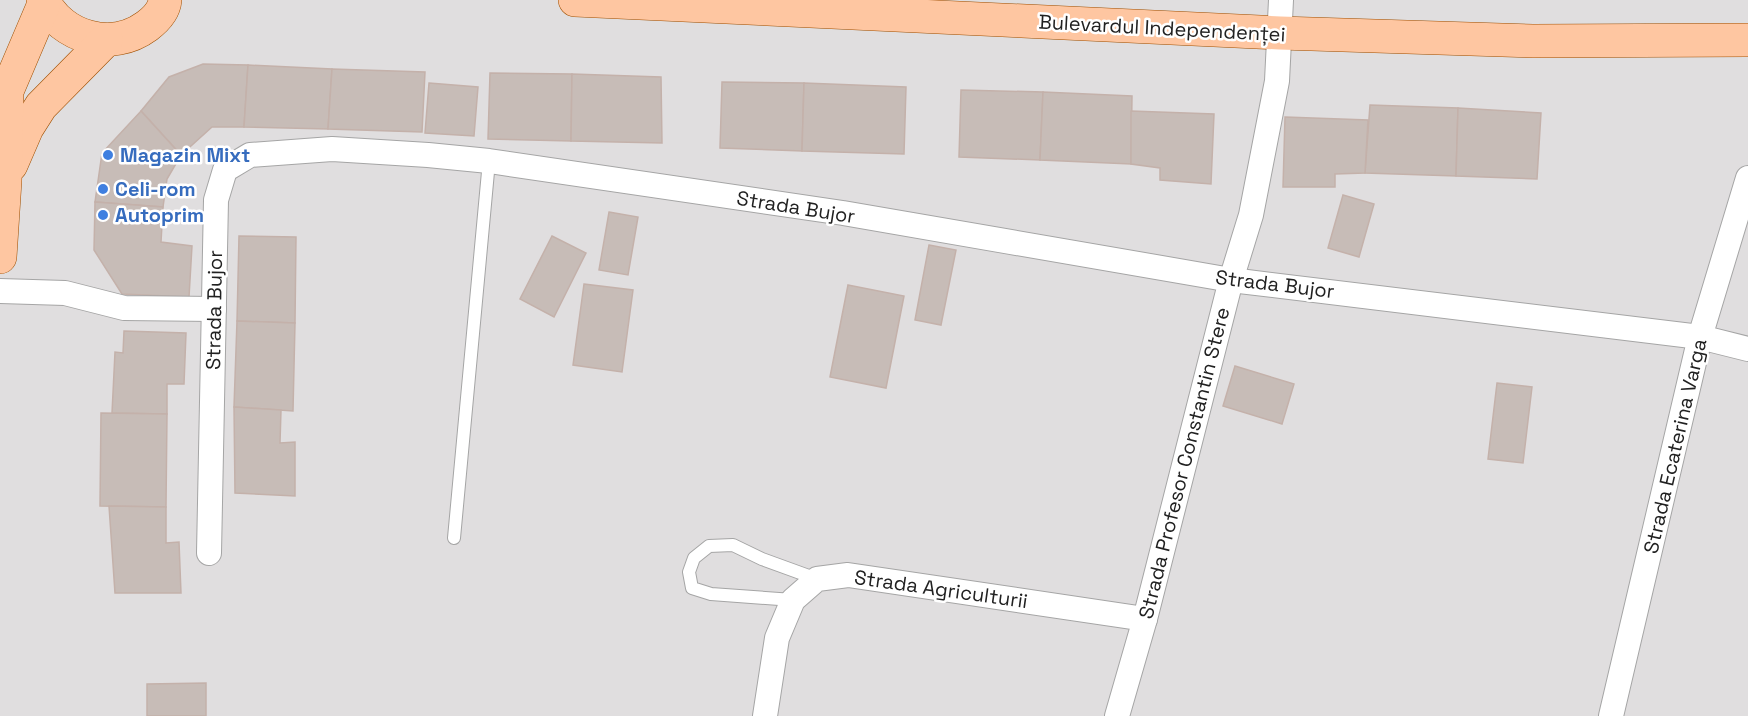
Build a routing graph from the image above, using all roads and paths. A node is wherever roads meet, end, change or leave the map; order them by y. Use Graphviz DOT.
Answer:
graph roads {
  1 [pos="165,0"];
  2 [pos="575,0"];
  3 [pos="1281,0"];
  4 [pos="44,2"];
  5 [pos="1280,33"];
  6 [pos="105,40"];
  7 [pos="1748,40"];
  8 [pos="489,161"];
  9 [pos="1748,178"];
  10 [pos="5,181"];
  11 [pos="0,257"];
  12 [pos="1231,280"];
  13 [pos="0,291"];
  14 [pos="214,309"];
  15 [pos="1700,337"];
  16 [pos="1748,349"];
  17 [pos="454,538"];
  18 [pos="209,553"];
  19 [pos="817,579"];
  20 [pos="793,600"];
  21 [pos="1145,619"];
  22 [pos="765,716"];
  23 [pos="1117,716"];
  24 [pos="1611,716"];
  1 -- 6 [label="main road"];
  2 -- 5 [label="main road, Bulevardul Independenței"];
  3 -- 5 [label="street, Strada Profesor Constantin Stere"];
  4 -- 6 [label="main road"];
  4 -- 10 [label="main road"];
  5 -- 7 [label="main road, Bulevardul Independenței"];
  5 -- 12 [label="street, Strada Profesor Constantin Stere"];
  6 -- 10 [label="main road"];
  8 -- 12 [label="street, Strada Bujor"];
  8 -- 14 [label="street, Strada Bujor"];
  8 -- 17 [label="lane"];
  9 -- 15 [label="street, Strada Ecaterina Varga"];
  10 -- 11 [label="main road"];
  12 -- 15 [label="street, Strada Bujor"];
  12 -- 21 [label="street, Strada Profesor Constantin Stere"];
  13 -- 14 [label="street"];
  14 -- 18 [label="street, Strada Bujor"];
  15 -- 16 [label="street, Strada Bujor"];
  15 -- 24 [label="street, Strada Ecaterina Varga"];
  19 -- 20 [label="street"];
  19 -- 20 [label="lane"];
  19 -- 21 [label="street, Strada Agriculturii"];
  20 -- 22 [label="street"];
  21 -- 23 [label="street, Strada Profesor Constantin Stere"];
}
